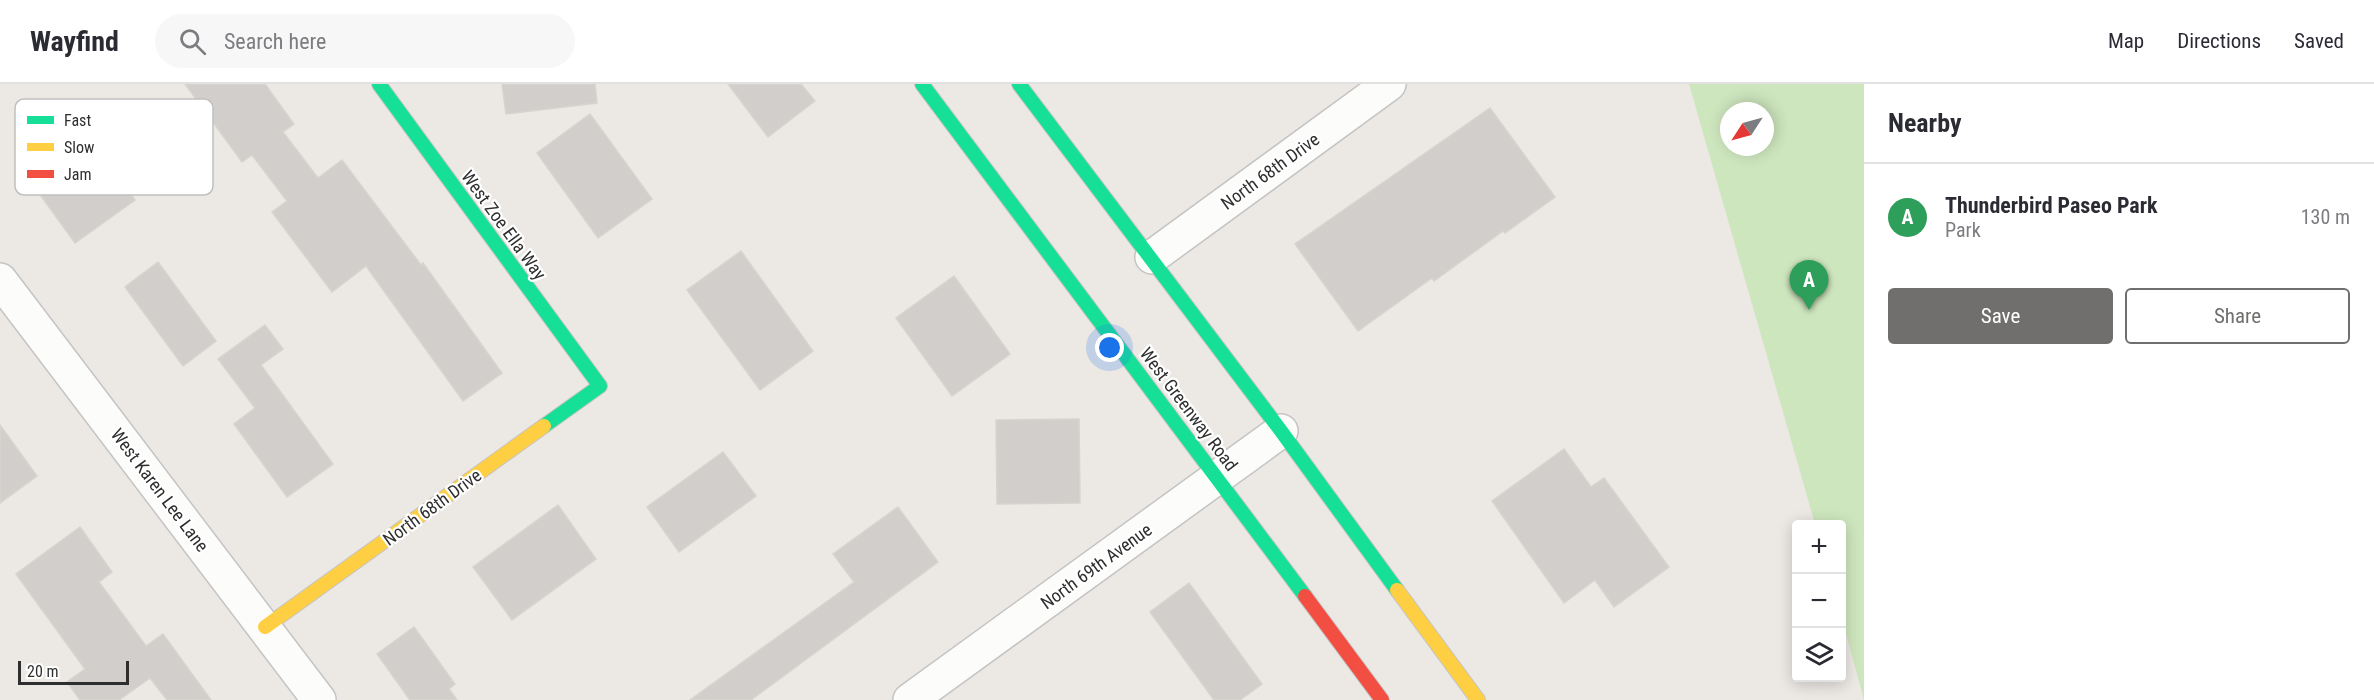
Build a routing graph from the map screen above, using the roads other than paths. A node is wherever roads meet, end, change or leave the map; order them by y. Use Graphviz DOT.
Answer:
graph roads {
  1 [pos="379,84"];
  2 [pos="922,84"];
  3 [pos="1019,84"];
  4 [pos="1389,84"];
  5 [pos="1152,257"];
  6 [pos="0,280"];
  7 [pos="600,386"];
  8 [pos="1281,430"];
  9 [pos="1218,478"];
  10 [pos="264,627"];
  11 [pos="319,700"];
  12 [pos="910,700"];
  13 [pos="1382,700"];
  14 [pos="1478,700"];
  1 -- 7 [label="street, West Zoe Ella Way"];
  2 -- 9 [label="street, West Greenway Road"];
  3 -- 5 [label="street"];
  4 -- 5 [label="street, North 68th Drive"];
  5 -- 8 [label="street"];
  6 -- 10 [label="street, West Karen Lee Lane"];
  7 -- 10 [label="street, North 68th Drive"];
  8 -- 9 [label="street, North 69th Avenue"];
  8 -- 14 [label="street"];
  9 -- 12 [label="street, North 69th Avenue"];
  9 -- 13 [label="street, West Greenway Road"];
  10 -- 11 [label="street, West Karen Lee Lane"];
}
